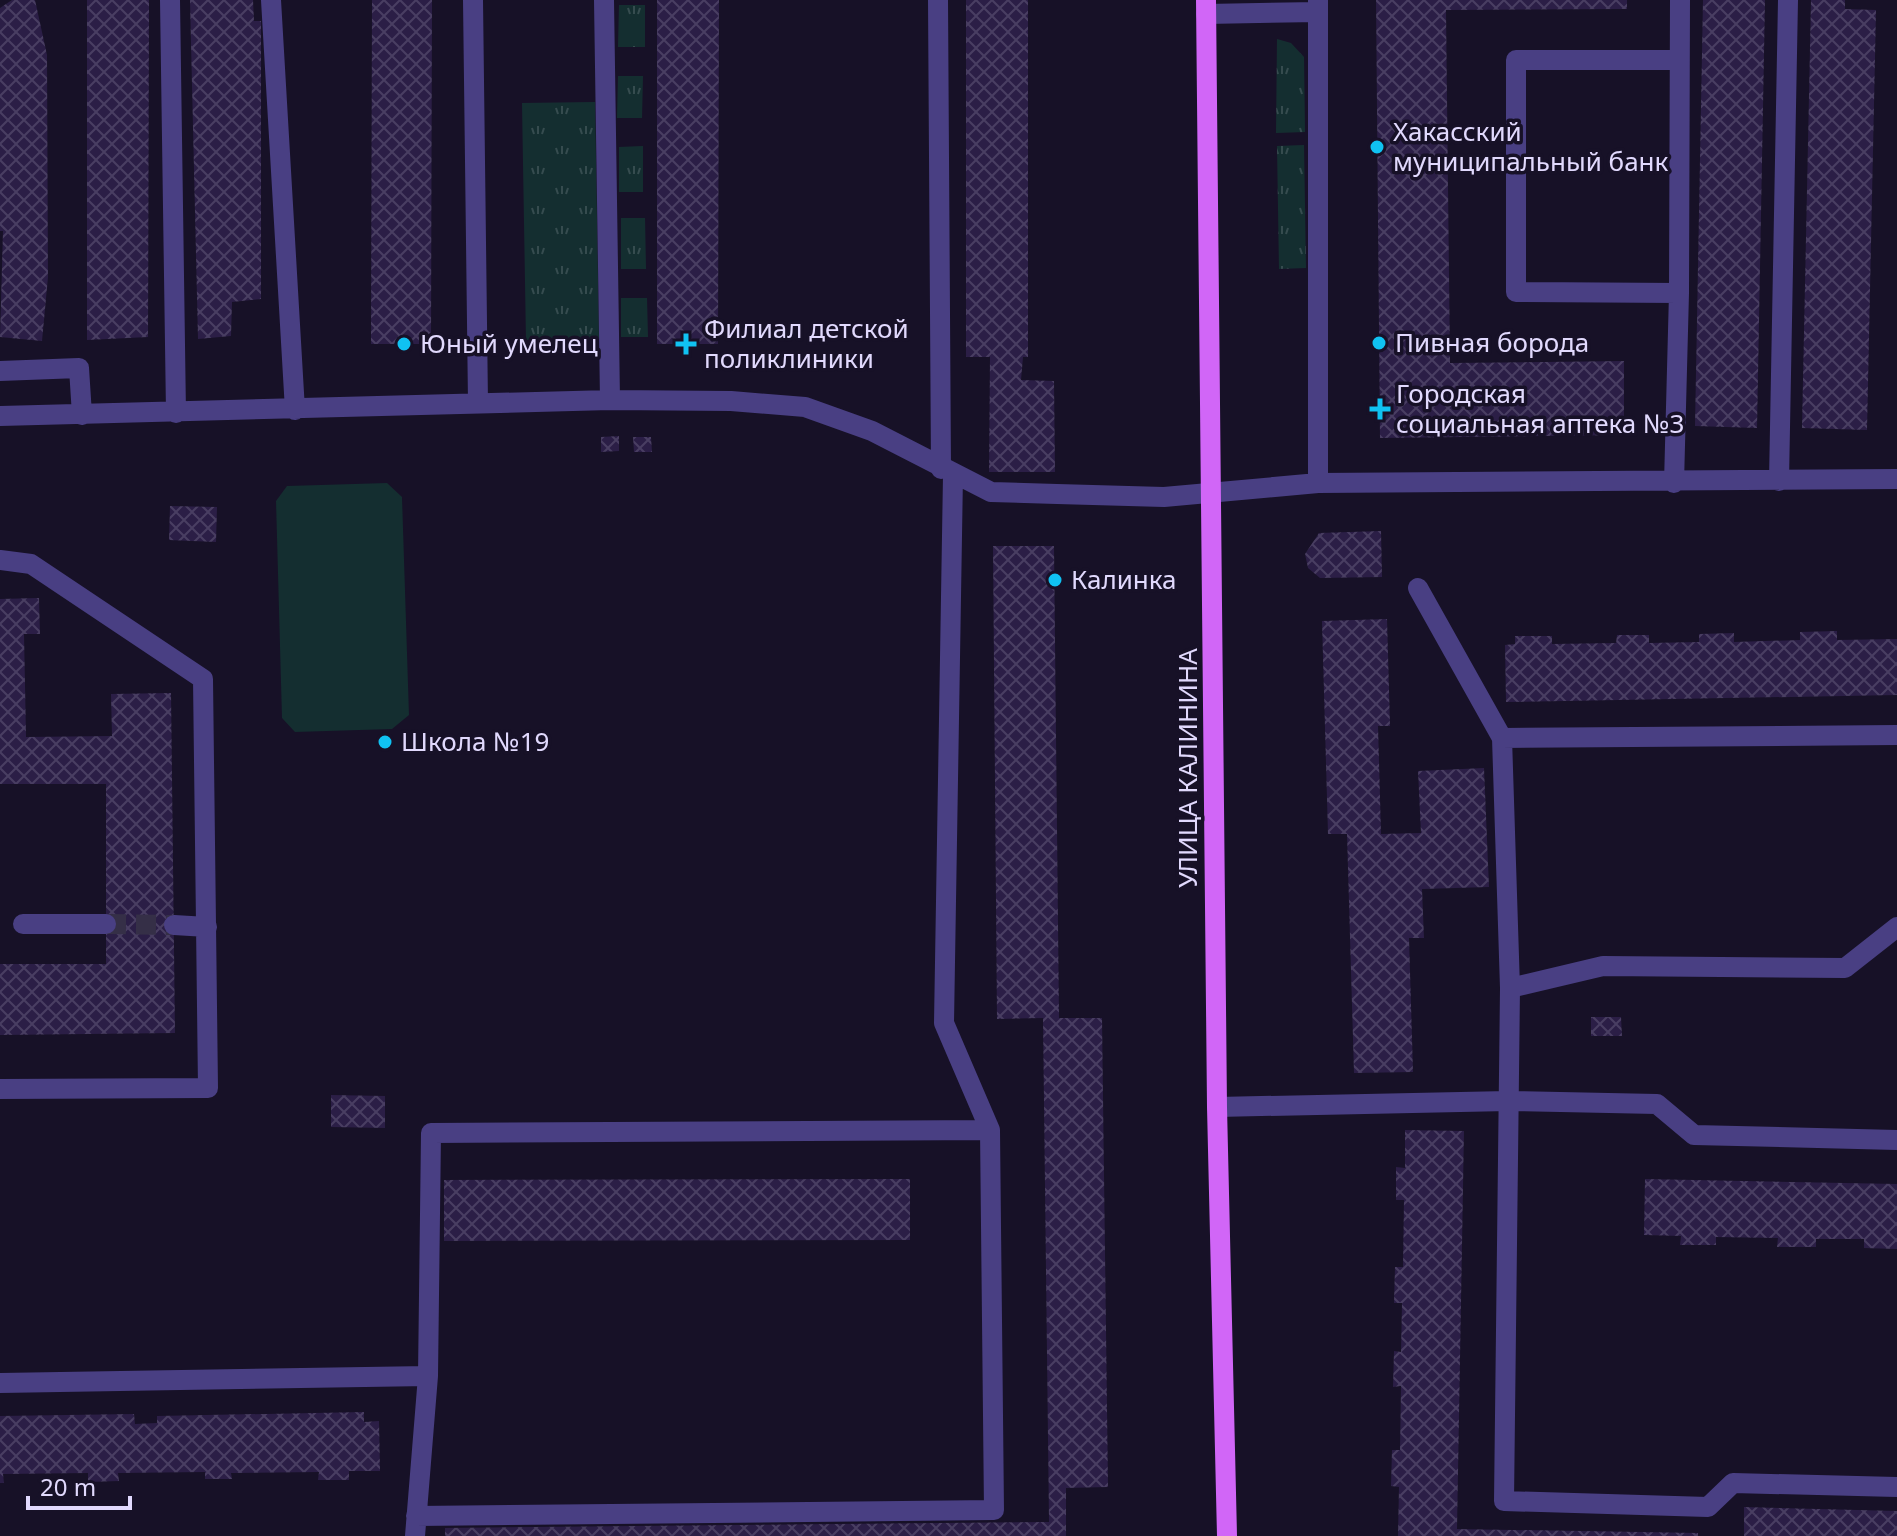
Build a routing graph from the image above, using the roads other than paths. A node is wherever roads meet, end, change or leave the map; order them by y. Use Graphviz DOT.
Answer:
graph roads {
  1 [pos="170,0"];
  2 [pos="271,0"];
  3 [pos="473,0"];
  4 [pos="604,0"];
  5 [pos="938,0"];
  6 [pos="1680,0"];
  7 [pos="1788,0"];
  8 [pos="1318,6"];
  9 [pos="1206,7"];
  10 [pos="1679,60"];
  11 [pos="1679,293"];
  12 [pos="0,371"];
  13 [pos="610,400"];
  14 [pos="478,403"];
  15 [pos="295,410"];
  16 [pos="176,413"];
  17 [pos="82,415"];
  18 [pos="0,416"];
  19 [pos="947,472"];
  20 [pos="1897,479"];
  21 [pos="1779,481"];
  22 [pos="1318,483"];
  23 [pos="1674,483"];
  24 [pos="1212,494"];
  25 [pos="0,560"];
  26 [pos="1418,588"];
  27 [pos="1897,735"];
  28 [pos="1502,738"];
  29 [pos="23,924"];
  30 [pos="106,924"];
  31 [pos="174,925"];
  32 [pos="207,927"];
  33 [pos="1897,927"];
  34 [pos="1510,988"];
  35 [pos="0,1089"];
  36 [pos="1508,1101"];
  37 [pos="1217,1107"];
  38 [pos="990,1130"];
  39 [pos="1897,1140"];
  40 [pos="428,1376"];
  41 [pos="0,1383"];
  42 [pos="1897,1487"];
  43 [pos="416,1526"];
  44 [pos="1227,1536"];
  1 -- 16 [label="street"];
  2 -- 15 [label="street"];
  3 -- 14 [label="street"];
  4 -- 13 [label="street"];
  5 -- 19 [label="street"];
  6 -- 10 [label="street"];
  7 -- 21 [label="street"];
  8 -- 9 [label="street"];
  8 -- 22 [label="street"];
  9 -- 24 [label="main road, УЛИЦА КАЛИНИНА"];
  10 -- 11 [label="street"];
  10 -- 11 [label="street"];
  11 -- 23 [label="street"];
  12 -- 17 [label="street"];
  13 -- 14 [label="street"];
  13 -- 19 [label="street"];
  14 -- 15 [label="street"];
  15 -- 16 [label="street"];
  16 -- 17 [label="street"];
  17 -- 18 [label="street"];
  19 -- 24 [label="street"];
  19 -- 38 [label="street"];
  20 -- 21 [label="street"];
  21 -- 23 [label="street"];
  22 -- 23 [label="street"];
  22 -- 24 [label="street"];
  24 -- 37 [label="main road, УЛИЦА КАЛИНИНА"];
  25 -- 32 [label="street"];
  26 -- 28 [label="street"];
  27 -- 28 [label="street"];
  28 -- 34 [label="street"];
  29 -- 30 [label="street"];
  31 -- 32 [label="street"];
  32 -- 35 [label="street"];
  33 -- 34 [label="street"];
  34 -- 36 [label="street"];
  36 -- 37 [label="street"];
  36 -- 39 [label="street"];
  36 -- 42 [label="street"];
  37 -- 44 [label="main road, УЛИЦА КАЛИНИНА"];
  38 -- 40 [label="street"];
  38 -- 43 [label="street"];
  40 -- 41 [label="street"];
  40 -- 43 [label="street"];
}
